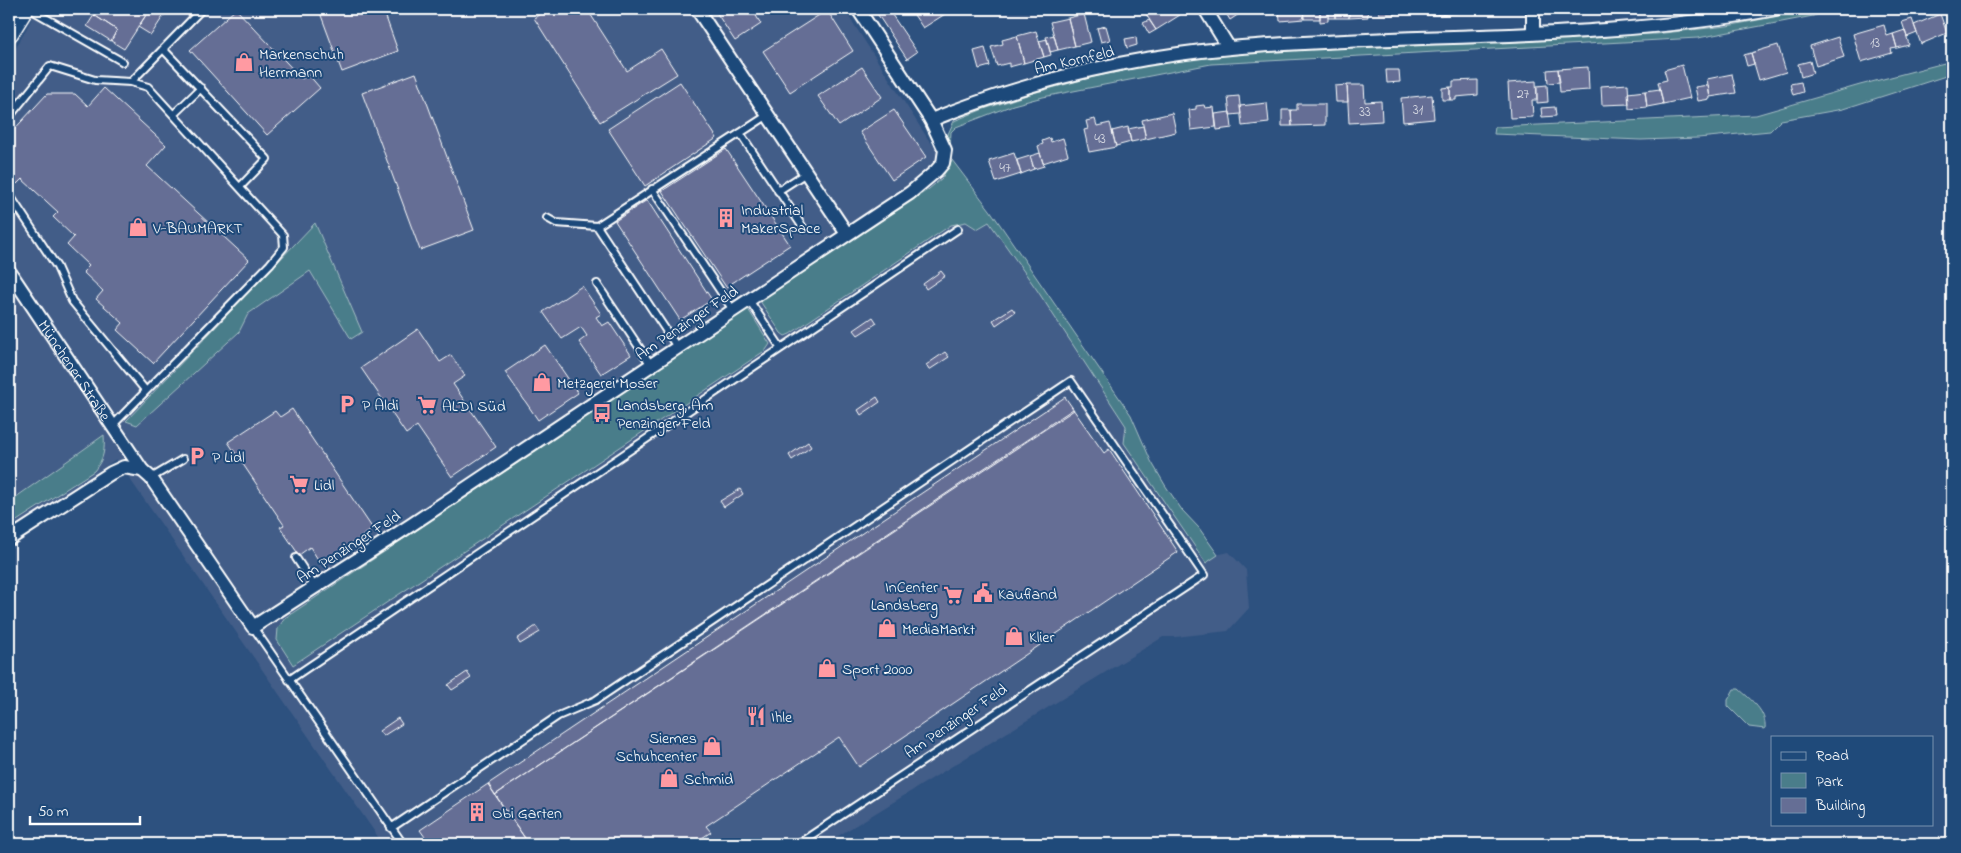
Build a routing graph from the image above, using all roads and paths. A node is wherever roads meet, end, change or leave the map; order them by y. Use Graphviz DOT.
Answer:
graph roads {
  1 [pos="24,9"];
  2 [pos="30,9"];
  3 [pos="202,9"];
  4 [pos="697,9"];
  5 [pos="858,9"];
  6 [pos="1205,9"];
  7 [pos="1533,9"];
  8 [pos="1775,9"];
  9 [pos="9,33"];
  10 [pos="1533,33"];
  11 [pos="1229,48"];
  12 [pos="164,49"];
  13 [pos="123,62"];
  14 [pos="131,82"];
  15 [pos="201,88"];
  16 [pos="174,114"];
  17 [pos="768,115"];
  18 [pos="9,117"];
  19 [pos="931,120"];
  20 [pos="740,133"];
  21 [pos="806,172"];
  22 [pos="240,186"];
  23 [pos="652,189"];
  24 [pos="778,191"];
  25 [pos="9,194"];
  26 [pos="547,218"];
  27 [pos="597,226"];
  28 [pos="804,229"];
  29 [pos="958,229"];
  30 [pos="846,234"];
  31 [pos="9,271"];
  32 [pos="597,284"];
  33 [pos="749,300"];
  34 [pos="733,310"];
  35 [pos="677,347"];
  36 [pos="782,348"];
  37 [pos="651,365"];
  38 [pos="146,391"];
  39 [pos="113,425"];
  40 [pos="184,459"];
  41 [pos="146,474"];
  42 [pos="9,539"];
  43 [pos="296,558"];
  44 [pos="315,588"];
  45 [pos="253,626"];
  46 [pos="289,680"];
  47 [pos="391,828"];
  48 [pos="402,844"];
  49 [pos="798,844"];
  1 -- 9 [label="main road"];
  2 -- 13 [label="lane"];
  3 -- 12 [label="lane"];
  4 -- 17 [label="street"];
  5 -- 19 [label="street, Am Penzinger Feld"];
  6 -- 11 [label="street"];
  7 -- 10 [label="street"];
  8 -- 10 [label="street, Am Kornfeld"];
  10 -- 11 [label="street, Am Kornfeld"];
  11 -- 19 [label="street, Am Kornfeld"];
  12 -- 14 [label="lane"];
  12 -- 15 [label="lane"];
  14 -- 16 [label="lane"];
  14 -- 18 [label="lane"];
  15 -- 16 [label="lane"];
  15 -- 22 [label="lane"];
  16 -- 22 [label="lane"];
  17 -- 20 [label="lane"];
  17 -- 21 [label="street"];
  19 -- 30 [label="street, Am Penzinger Feld"];
  20 -- 23 [label="lane"];
  20 -- 24 [label="lane"];
  21 -- 24 [label="lane"];
  21 -- 30 [label="street"];
  22 -- 38 [label="lane"];
  23 -- 27 [label="lane"];
  23 -- 34 [label="lane"];
  24 -- 28 [label="lane"];
  25 -- 38 [label="lane"];
  26 -- 27 [label="lane"];
  27 -- 35 [label="lane"];
  29 -- 36 [label="lane"];
  30 -- 33 [label="street, Am Penzinger Feld"];
  31 -- 39 [label="street, Münchener Straße"];
  32 -- 37 [label="lane"];
  33 -- 34 [label="street, Am Penzinger Feld"];
  33 -- 36 [label="lane"];
  34 -- 35 [label="street, Am Penzinger Feld"];
  35 -- 37 [label="street, Am Penzinger Feld"];
  36 -- 46 [label="lane"];
  37 -- 44 [label="street, Am Penzinger Feld"];
  38 -- 39 [label="lane"];
  39 -- 41 [label="street, Münchener Straße"];
  40 -- 41 [label="lane"];
  41 -- 42 [label="street"];
  41 -- 45 [label="street"];
  43 -- 44 [label="lane"];
  44 -- 45 [label="street, Am Penzinger Feld"];
  45 -- 46 [label="lane"];
  46 -- 47 [label="lane"];
  47 -- 48 [label="lane"];
  47 -- 49 [label="lane, Am Penzinger Feld"];
}
